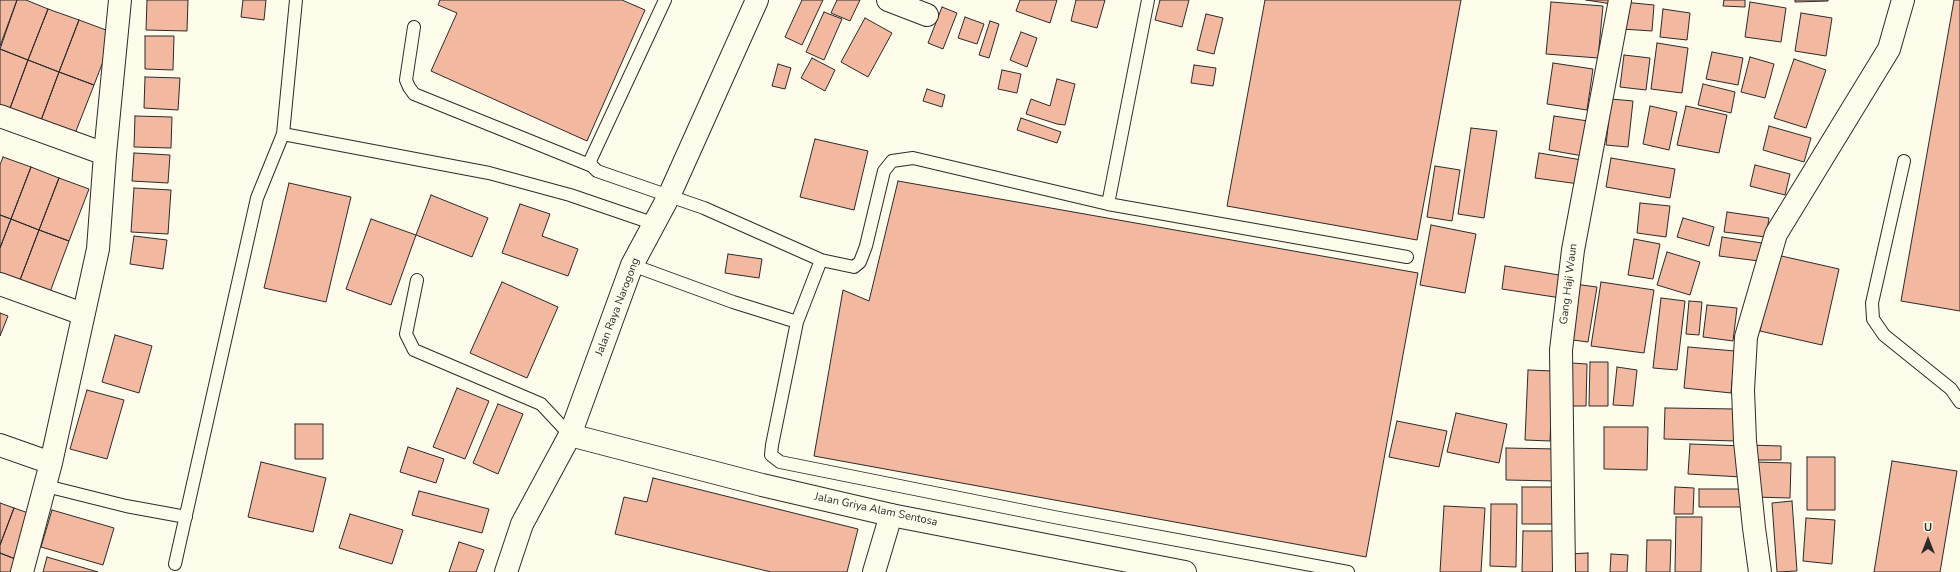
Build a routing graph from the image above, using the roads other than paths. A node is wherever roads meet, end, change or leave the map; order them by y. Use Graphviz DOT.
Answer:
graph roads {
  1 [pos="296,0"];
  2 [pos="665,0"];
  3 [pos="757,0"];
  4 [pos="888,0"];
  5 [pos="1148,0"];
  6 [pos="1620,0"];
  7 [pos="1903,0"];
  8 [pos="114,2"];
  9 [pos="927,15"];
  10 [pos="414,27"];
  11 [pos="0,116"];
  12 [pos="283,134"];
  13 [pos="105,154"];
  14 [pos="1904,161"];
  15 [pos="592,166"];
  16 [pos="669,196"];
  17 [pos="1108,204"];
  18 [pos="655,224"];
  19 [pos="1407,257"];
  20 [pos="821,260"];
  21 [pos="632,265"];
  22 [pos="417,280"];
  23 [pos="0,284"];
  24 [pos="83,314"];
  25 [pos="797,322"];
  26 [pos="1960,402"];
  27 [pos="570,434"];
  28 [pos="0,445"];
  29 [pos="51,463"];
  30 [pos="46,486"];
  31 [pos="890,515"];
  32 [pos="186,517"];
  33 [pos="175,564"];
  34 [pos="22,572"];
  35 [pos="506,572"];
  36 [pos="874,572"];
  37 [pos="1183,572"];
  38 [pos="1348,572"];
  39 [pos="1564,572"];
  40 [pos="1760,572"];
  1 -- 12 [label="lane"];
  2 -- 15 [label="lane"];
  3 -- 16 [label="street, Jalan Raya Narogong"];
  4 -- 9 [label="street"];
  5 -- 17 [label="lane"];
  6 -- 39 [label="street, Gang Haji Waun"];
  7 -- 40 [label="street"];
  8 -- 13 [label="street"];
  10 -- 15 [label="lane"];
  11 -- 13 [label="street"];
  12 -- 18 [label="lane"];
  12 -- 32 [label="lane"];
  13 -- 24 [label="street"];
  14 -- 26 [label="lane"];
  15 -- 16 [label="lane"];
  16 -- 18 [label="street, Jalan Raya Narogong"];
  16 -- 20 [label="lane"];
  17 -- 19 [label="lane"];
  17 -- 20 [label="lane"];
  18 -- 21 [label="street, Jalan Raya Narogong"];
  20 -- 25 [label="lane"];
  21 -- 25 [label="lane"];
  21 -- 27 [label="street, Jalan Raya Narogong"];
  22 -- 27 [label="lane"];
  23 -- 24 [label="street"];
  24 -- 29 [label="street"];
  25 -- 38 [label="lane"];
  27 -- 31 [label="street, Jalan Griya Alam Sentosa"];
  27 -- 35 [label="street, Jalan Raya Narogong"];
  28 -- 29 [label="street"];
  29 -- 30 [label="street"];
  30 -- 32 [label="lane"];
  30 -- 34 [label="street"];
  31 -- 36 [label="street"];
  31 -- 37 [label="street, Jalan Griya Alam Sentosa"];
  32 -- 33 [label="lane"];
}
